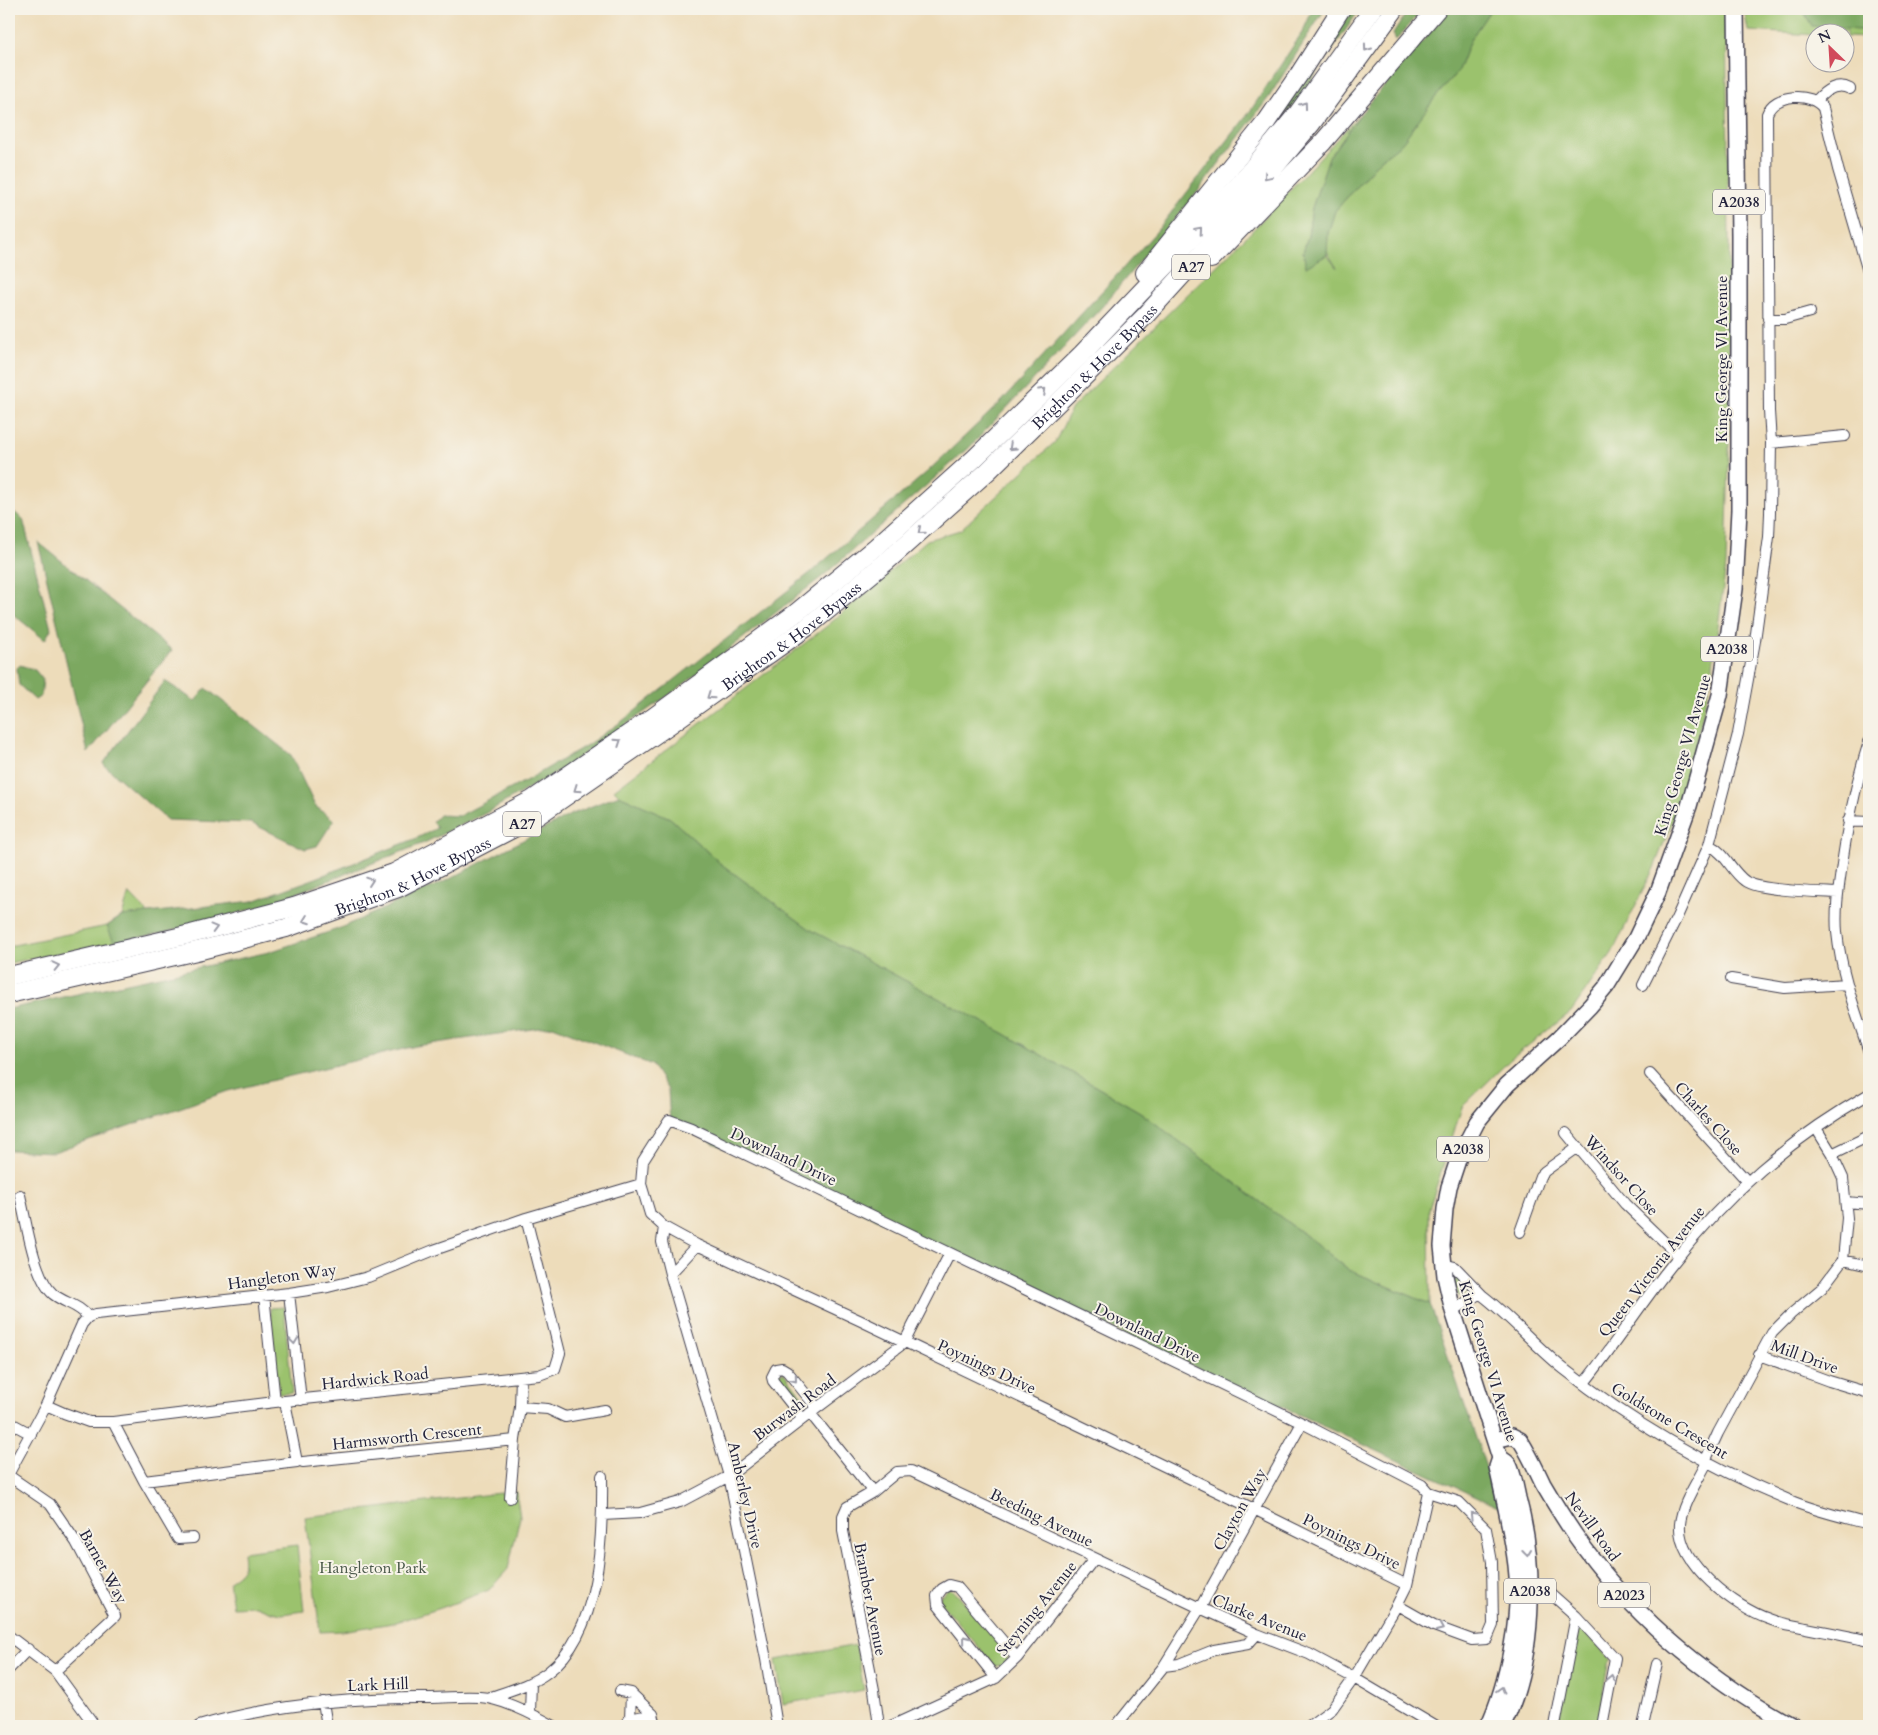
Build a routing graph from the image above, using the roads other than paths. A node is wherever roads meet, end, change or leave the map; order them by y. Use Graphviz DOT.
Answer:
graph roads {
  1 [pos="1341,9"];
  2 [pos="1373,9"];
  3 [pos="1395,9"];
  4 [pos="1437,9"];
  5 [pos="1736,9"];
  6 [pos="1850,89"];
  7 [pos="1816,100"];
  8 [pos="1869,275"];
  9 [pos="1810,312"];
  10 [pos="1146,315"];
  11 [pos="1768,319"];
  12 [pos="1082,354"];
  13 [pos="1845,436"];
  14 [pos="1771,443"];
  15 [pos="1869,742"];
  16 [pos="1848,820"];
  17 [pos="1869,822"];
  18 [pos="1709,845"];
  19 [pos="1838,893"];
  20 [pos="9,976"];
  21 [pos="1731,979"];
  22 [pos="1847,984"];
  23 [pos="1643,985"];
  24 [pos="9,994"];
  25 [pos="1869,1052"];
  26 [pos="1650,1074"];
  27 [pos="1869,1094"];
  28 [pos="668,1120"];
  29 [pos="1816,1128"];
  30 [pos="1566,1133"];
  31 [pos="1869,1136"];
  32 [pos="1577,1148"];
  33 [pos="1832,1154"];
  34 [pos="1747,1181"];
  35 [pos="641,1184"];
  36 [pos="20,1195"];
  37 [pos="1846,1202"];
  38 [pos="1869,1204"];
  39 [pos="526,1218"];
  40 [pos="664,1227"];
  41 [pos="1520,1232"];
  42 [pos="697,1245"];
  43 [pos="950,1253"];
  44 [pos="1679,1256"];
  45 [pos="1843,1260"];
  46 [pos="1443,1264"];
  47 [pos="1869,1266"];
  48 [pos="670,1274"];
  49 [pos="289,1292"];
  50 [pos="1482,1295"];
  51 [pos="264,1296"];
  52 [pos="1453,1311"];
  53 [pos="88,1317"];
  54 [pos="904,1343"];
  55 [pos="1759,1355"];
  56 [pos="521,1377"];
  57 [pos="1584,1384"];
  58 [pos="1869,1393"];
  59 [pos="301,1400"];
  60 [pos="280,1402"];
  61 [pos="46,1405"];
  62 [pos="520,1407"];
  63 [pos="605,1410"];
  64 [pos="810,1413"];
  65 [pos="9,1422"];
  66 [pos="113,1422"];
  67 [pos="1302,1423"];
  68 [pos="31,1434"];
  69 [pos="515,1440"];
  70 [pos="1495,1440"];
  71 [pos="303,1462"];
  72 [pos="1707,1462"];
  73 [pos="9,1475"];
  74 [pos="602,1476"];
  75 [pos="729,1476"];
  76 [pos="144,1481"];
  77 [pos="873,1492"];
  78 [pos="1428,1492"];
  79 [pos="510,1498"];
  80 [pos="1256,1510"];
  81 [pos="603,1515"];
  82 [pos="1869,1524"];
  83 [pos="193,1538"];
  84 [pos="1094,1559"];
  85 [pos="1407,1585"];
  86 [pos="1541,1585"];
  87 [pos="1397,1605"];
  88 [pos="1200,1608"];
  89 [pos="1576,1616"];
  90 [pos="1521,1633"];
  91 [pos="1257,1634"];
  92 [pos="9,1636"];
  93 [pos="1869,1641"];
  94 [pos="28,1649"];
  95 [pos="1017,1658"];
  96 [pos="1657,1664"];
  97 [pos="1164,1666"];
  98 [pos="9,1669"];
  99 [pos="55,1671"];
  100 [pos="996,1678"];
  101 [pos="1354,1678"];
  102 [pos="531,1682"];
  103 [pos="488,1698"];
  104 [pos="323,1702"];
  105 [pos="530,1713"];
  106 [pos="653,1714"];
  107 [pos="626,1722"];
  108 [pos="95,1726"];
  109 [pos="199,1726"];
  110 [pos="327,1726"];
  111 [pos="554,1726"];
  112 [pos="656,1726"];
  113 [pos="777,1726"];
  114 [pos="879,1726"];
  115 [pos="891,1726"];
  116 [pos="1116,1726"];
  117 [pos="1309,1726"];
  118 [pos="1434,1726"];
  119 [pos="1488,1726"];
  120 [pos="1503,1726"];
  121 [pos="1555,1726"];
  122 [pos="1602,1726"];
  123 [pos="1643,1726"];
  124 [pos="1793,1726"];
  1 -- 12 [label="highway, A27"];
  12 -- 2 [label="highway, Brighton & Hove Bypass / A27, one-way"];
  3 -- 10 [label="highway, Brighton & Hove Bypass / A27, one-way"];
  4 -- 10 [label="highway, A27"];
  5 -- 46 [label="main road, King George VI Avenue / A2038"];
  6 -- 7 [label="street"];
  7 -- 8 [label="street"];
  7 -- 11 [label="street"];
  9 -- 11 [label="street"];
  10 -- 24 [label="highway, Brighton & Hove Bypass / A27, one-way"];
  11 -- 14 [label="street"];
  20 -- 12 [label="highway, Brighton & Hove Bypass / A27, one-way"];
  13 -- 14 [label="street"];
  14 -- 18 [label="street"];
  15 -- 16 [label="street"];
  16 -- 17 [label="street"];
  16 -- 19 [label="street"];
  18 -- 19 [label="street"];
  18 -- 23 [label="street"];
  19 -- 22 [label="street"];
  21 -- 22 [label="street"];
  22 -- 25 [label="street"];
  26 -- 34 [label="street, Charles Close"];
  27 -- 29 [label="street, Queen Victoria Avenue"];
  28 -- 35 [label="street, Poynings Drive"];
  28 -- 43 [label="street, Downland Drive"];
  29 -- 33 [label="street"];
  29 -- 34 [label="street, Queen Victoria Avenue"];
  30 -- 32 [label="street, Windsor Close"];
  31 -- 33 [label="street"];
  32 -- 41 [label="street"];
  32 -- 44 [label="street, Windsor Close"];
  33 -- 37 [label="street"];
  34 -- 44 [label="street, Queen Victoria Avenue"];
  35 -- 39 [label="street, Hangleton Way"];
  35 -- 40 [label="street, Poynings Drive"];
  36 -- 53 [label="street"];
  37 -- 38 [label="street"];
  37 -- 45 [label="street"];
  39 -- 49 [label="street, Hangleton Way"];
  39 -- 56 [label="street, Hardwick Road"];
  40 -- 42 [label="street, Poynings Drive"];
  40 -- 48 [label="street, Amberley Drive"];
  42 -- 48 [label="street"];
  42 -- 54 [label="street, Poynings Drive"];
  43 -- 54 [label="street, Burwash Road"];
  43 -- 67 [label="street, Downland Drive"];
  44 -- 57 [label="street, Queen Victoria Avenue"];
  45 -- 47 [label="street"];
  45 -- 55 [label="street"];
  46 -- 50 [label="street, Goldstone Crescent"];
  46 -- 52 [label="main road, King George VI Avenue / A2038"];
  48 -- 75 [label="street, Amberley Drive"];
  49 -- 51 [label="street, Hangleton Way"];
  49 -- 59 [label="street, one-way"];
  50 -- 52 [label="street"];
  50 -- 57 [label="street, Goldstone Crescent"];
  51 -- 53 [label="street, Hangleton Way"];
  51 -- 60 [label="street"];
  52 -- 70 [label="main road, King George VI Avenue / A2038"];
  53 -- 61 [label="street"];
  54 -- 64 [label="street, Burwash Road"];
  54 -- 80 [label="street, Poynings Drive"];
  55 -- 58 [label="street, Mill Drive"];
  55 -- 72 [label="street"];
  56 -- 59 [label="street, Hardwick Road"];
  56 -- 62 [label="street"];
  57 -- 72 [label="street, Goldstone Crescent"];
  59 -- 60 [label="street, Hardwick Road"];
  60 -- 66 [label="street, Hardwick Road"];
  60 -- 76 [label="street"];
  61 -- 66 [label="street, Hardwick Road"];
  61 -- 68 [label="street"];
  62 -- 63 [label="street"];
  62 -- 69 [label="street"];
  64 -- 75 [label="street, Burwash Road"];
  64 -- 77 [label="street"];
  65 -- 68 [label="street"];
  66 -- 76 [label="street"];
  67 -- 78 [label="street, Downland Drive"];
  67 -- 80 [label="street, Clayton Way"];
  68 -- 73 [label="street"];
  69 -- 71 [label="street, Harmsworth Crescent"];
  69 -- 79 [label="street"];
  70 -- 90 [label="main road, King George VI Avenue / A2038"];
  70 -- 124 [label="main road, Nevill Road / A2023"];
  72 -- 82 [label="street, Goldstone Crescent"];
  72 -- 93 [label="street"];
  73 -- 99 [label="street, Barnet Way"];
  74 -- 81 [label="street"];
  75 -- 81 [label="street, Burwash Road"];
  75 -- 113 [label="street, Amberley Drive"];
  76 -- 83 [label="street"];
  77 -- 84 [label="street, Beeding Avenue"];
  77 -- 114 [label="street, Bramber Avenue"];
  78 -- 85 [label="street"];
  87 -- 78 [label="street, Downland Drive, one-way"];
  80 -- 85 [label="street, Poynings Drive"];
  80 -- 88 [label="street, Clayton Way"];
  81 -- 102 [label="street"];
  84 -- 88 [label="street, Beeding Avenue"];
  84 -- 95 [label="street, Steyning Avenue"];
  85 -- 87 [label="street"];
  86 -- 89 [label="street"];
  87 -- 101 [label="street"];
  88 -- 91 [label="street, Clarke Avenue"];
  88 -- 97 [label="street, Clarke Avenue"];
  89 -- 121 [label="street"];
  122 -- 89 [label="street, one-way"];
  119 -- 90 [label="main road, King George VI Avenue / A2038, one-way"];
  90 -- 120 [label="main road, King George VI Avenue / A2038"];
  91 -- 97 [label="street"];
  91 -- 101 [label="street, Clarke Avenue"];
  92 -- 94 [label="street"];
  94 -- 98 [label="street"];
  94 -- 99 [label="street"];
  95 -- 100 [label="street, Steyning Avenue"];
  100 -- 95 [label="street, one-way"];
  96 -- 123 [label="street"];
  97 -- 116 [label="street, Clarke Avenue"];
  99 -- 108 [label="street"];
  100 -- 115 [label="street, Steyning Avenue"];
  101 -- 117 [label="street"];
  101 -- 118 [label="street, Clarke Avenue"];
  102 -- 103 [label="street"];
  102 -- 105 [label="street"];
  103 -- 104 [label="street, Lark Hill"];
  103 -- 105 [label="street, Lark Hill"];
  104 -- 109 [label="street, Lark Hill"];
  104 -- 110 [label="street"];
  105 -- 111 [label="street, Lark Hill"];
  106 -- 107 [label="street"];
  106 -- 107 [label="street"];
  106 -- 112 [label="street"];
}
